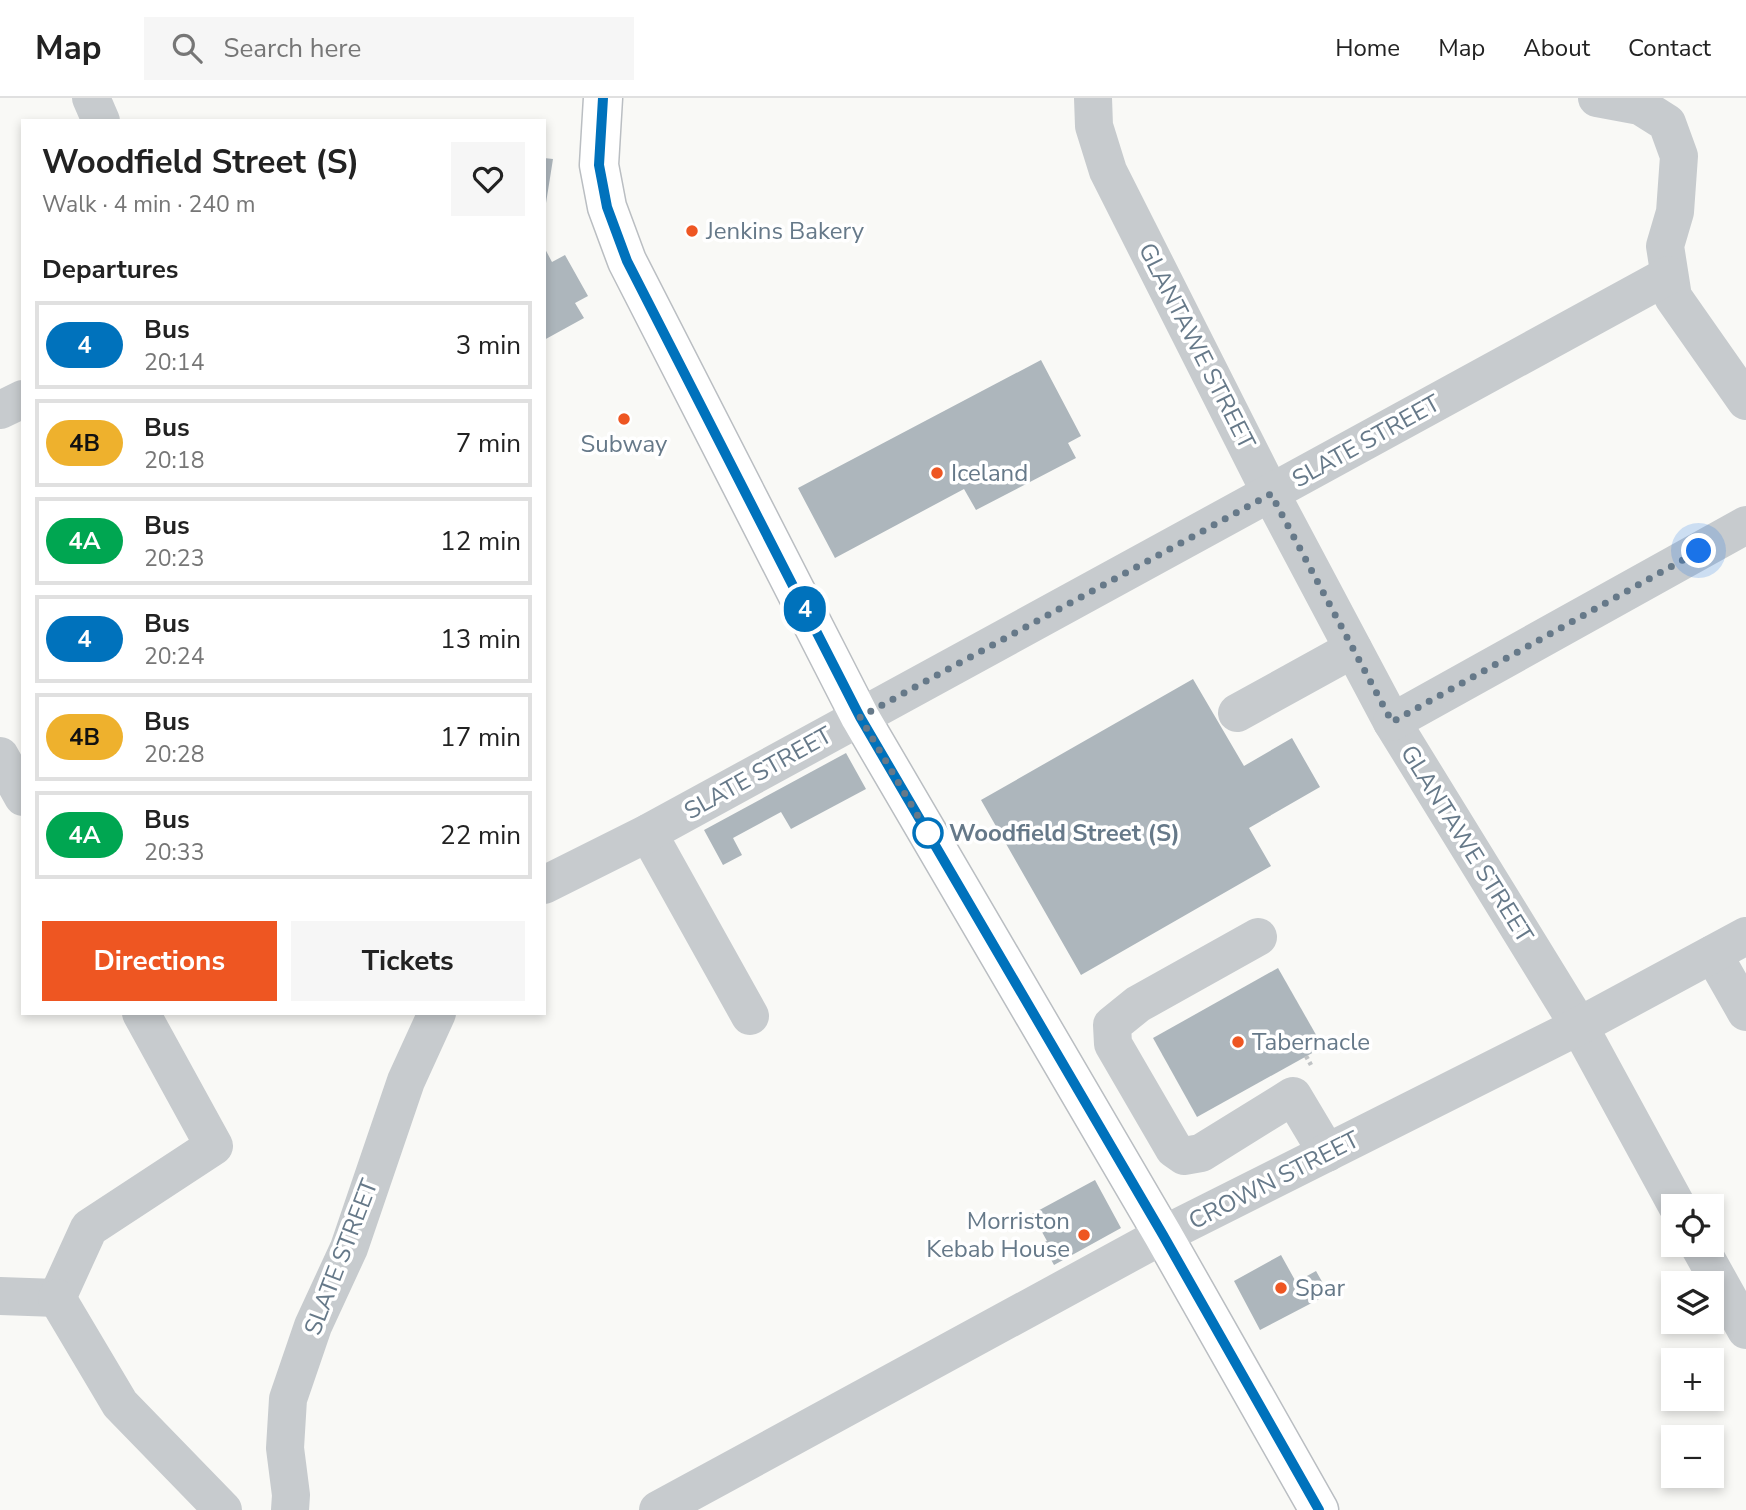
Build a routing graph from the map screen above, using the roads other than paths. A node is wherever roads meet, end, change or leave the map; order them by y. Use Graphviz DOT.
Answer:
graph roads {
  1 [pos="91,98"];
  2 [pos="603,98"];
  3 [pos="1093,98"];
  4 [pos="1597,98"];
  5 [pos="100,119"];
  6 [pos="1669,275"];
  7 [pos="21,400"];
  8 [pos="1746,401"];
  9 [pos="0,410"];
  10 [pos="1271,494"];
  11 [pos="1746,525"];
  12 [pos="1353,649"];
  13 [pos="1237,713"];
  14 [pos="860,717"];
  15 [pos="1392,722"];
  16 [pos="0,756"];
  17 [pos="21,793"];
  18 [pos="648,833"];
  19 [pos="546,883"];
  20 [pos="1746,936"];
  21 [pos="1258,937"];
  22 [pos="1713,954"];
  23 [pos="1746,1012"];
  24 [pos="142,1015"];
  25 [pos="436,1015"];
  26 [pos="750,1016"];
  27 [pos="1579,1026"];
  28 [pos="1327,1153"];
  29 [pos="1670,1194"];
  30 [pos="1163,1235"];
  31 [pos="1705,1257"];
  32 [pos="0,1296"];
  33 [pos="57,1298"];
  34 [pos="1746,1330"];
  35 [pos="223,1510"];
  36 [pos="290,1510"];
  37 [pos="658,1510"];
  38 [pos="1319,1510"];
  1 -- 5 [label="street"];
  2 -- 14 [label="main road"];
  3 -- 10 [label="street, GLANTAWE STREET"];
  4 -- 6 [label="street"];
  6 -- 8 [label="street"];
  6 -- 10 [label="street, SLATE STREET"];
  7 -- 9 [label="street"];
  10 -- 12 [label="street, GLANTAWE STREET"];
  10 -- 14 [label="street, SLATE STREET"];
  11 -- 15 [label="street"];
  12 -- 13 [label="street"];
  12 -- 15 [label="street, GLANTAWE STREET"];
  14 -- 18 [label="street, SLATE STREET"];
  14 -- 30 [label="main road"];
  15 -- 27 [label="street, GLANTAWE STREET"];
  16 -- 17 [label="street"];
  18 -- 19 [label="street, SLATE STREET"];
  18 -- 26 [label="street"];
  20 -- 22 [label="street, CROWN STREET"];
  21 -- 28 [label="street"];
  22 -- 23 [label="street"];
  22 -- 27 [label="street, CROWN STREET"];
  24 -- 33 [label="street"];
  25 -- 36 [label="street, SLATE STREET"];
  27 -- 28 [label="street, CROWN STREET"];
  27 -- 29 [label="street, GLANTAWE STREET"];
  28 -- 30 [label="street, CROWN STREET"];
  30 -- 37 [label="street, CROWN STREET"];
  30 -- 38 [label="main road"];
  31 -- 34 [label="street"];
  32 -- 33 [label="street"];
  33 -- 35 [label="street"];
}
